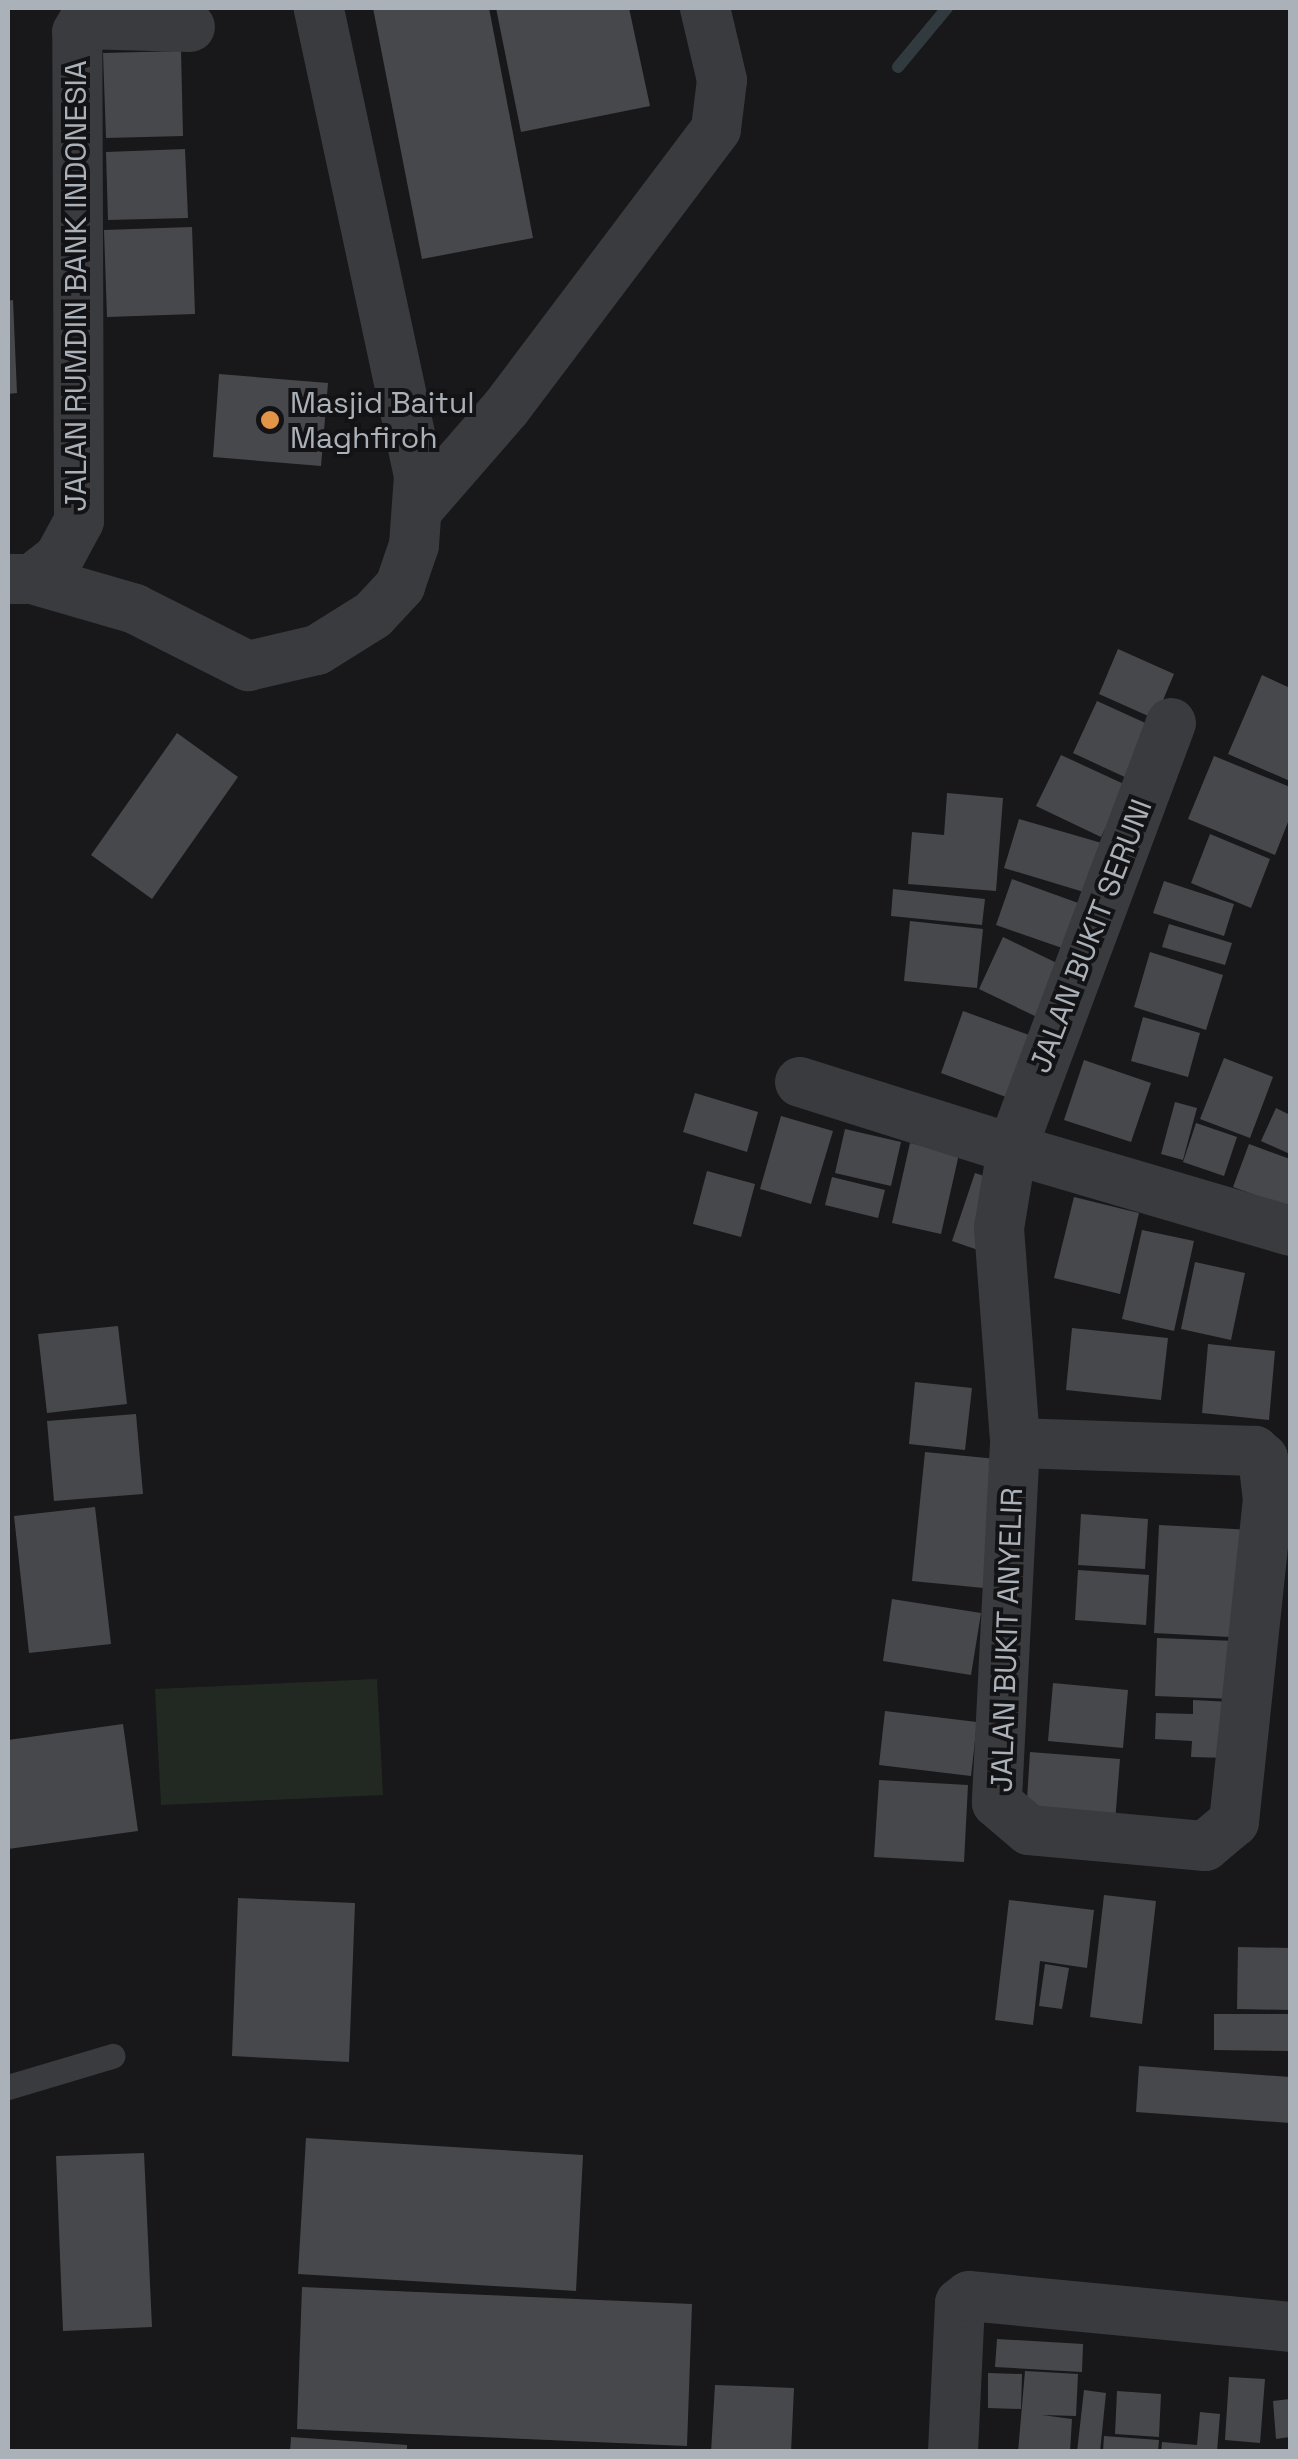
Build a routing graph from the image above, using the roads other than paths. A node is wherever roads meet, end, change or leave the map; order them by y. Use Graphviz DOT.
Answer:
graph roads {
  1 [pos="319,8"];
  2 [pos="704,8"];
  3 [pos="190,27"];
  4 [pos="419,508"];
  5 [pos="20,579"];
  6 [pos="1171,724"];
  7 [pos="800,1082"];
  8 [pos="1012,1150"];
  9 [pos="1290,1231"];
  10 [pos="1015,1443"];
  11 [pos="112,2056"];
  12 [pos="8,2087"];
  13 [pos="1290,2327"];
  14 [pos="953,2452"];
  1 -- 4 [label="street, JALAN RUMDIN BANK INDONESIA"];
  2 -- 4 [label="street"];
  3 -- 5 [label="street, JALAN RUMDIN BANK INDONESIA"];
  4 -- 5 [label="street, JALAN RUMDIN BANK INDONESIA"];
  6 -- 8 [label="street, JALAN BUKIT SERUNI"];
  7 -- 8 [label="street"];
  8 -- 9 [label="street"];
  8 -- 10 [label="street, JALAN BUKIT ANYELIR"];
  10 -- 10 [label="street, JALAN BUKIT ANYELIR"];
  11 -- 12 [label="lane"];
  13 -- 14 [label="street"];
}
